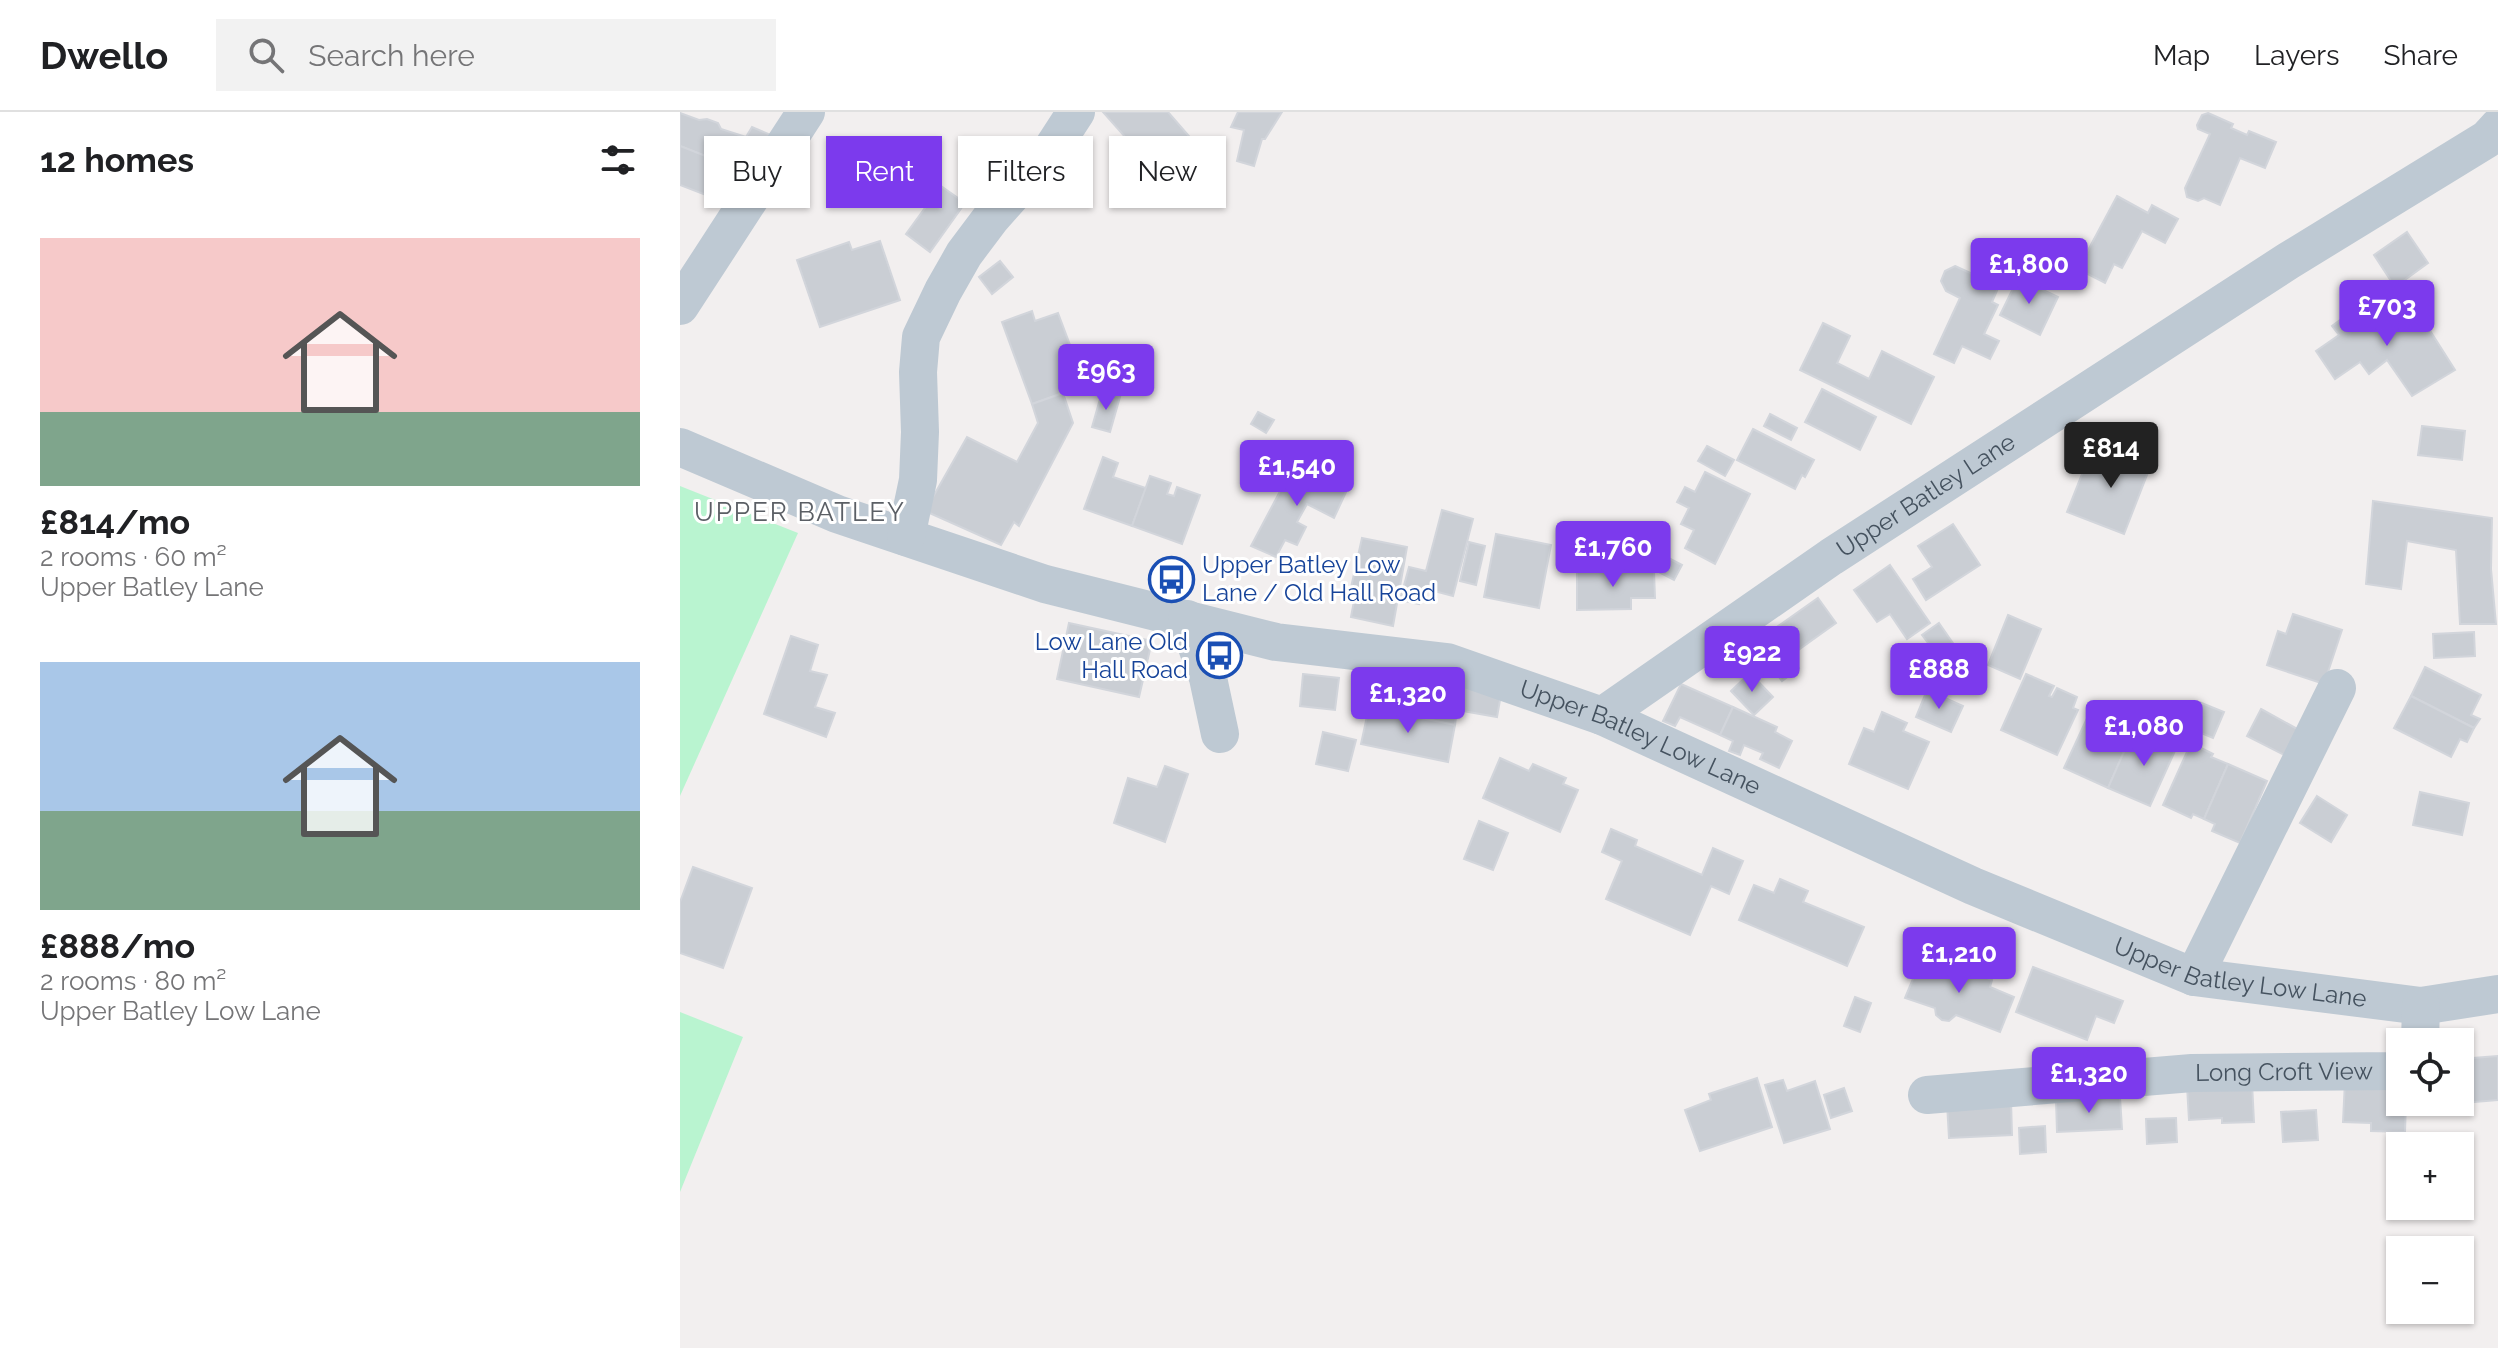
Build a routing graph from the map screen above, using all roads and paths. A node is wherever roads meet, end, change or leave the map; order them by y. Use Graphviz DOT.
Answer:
graph roads {
  1 [pos="806,112"];
  2 [pos="1076,112"];
  3 [pos="2498,127"];
  4 [pos="680,306"];
  5 [pos="680,447"];
  6 [pos="906,537"];
  7 [pos="1187,619"];
  8 [pos="2337,688"];
  9 [pos="1602,716"];
  10 [pos="1220,734"];
  11 [pos="2194,977"];
  12 [pos="2498,994"];
  13 [pos="2420,1024"];
  14 [pos="2386,1071"];
  15 [pos="1927,1095"];
  1 -- 4 [label="street"];
  2 -- 6 [label="street"];
  3 -- 9 [label="street, Upper Batley Lane"];
  5 -- 6 [label="street, Upper Batley Low Lane"];
  6 -- 7 [label="street, Upper Batley Low Lane"];
  7 -- 9 [label="street, Upper Batley Low Lane"];
  7 -- 10 [label="street"];
  8 -- 11 [label="street"];
  9 -- 11 [label="street, Upper Batley Low Lane"];
  11 -- 13 [label="street, Upper Batley Low Lane"];
  12 -- 13 [label="street, Upper Batley Low Lane"];
  14 -- 15 [label="street, Long Croft View"];
}
